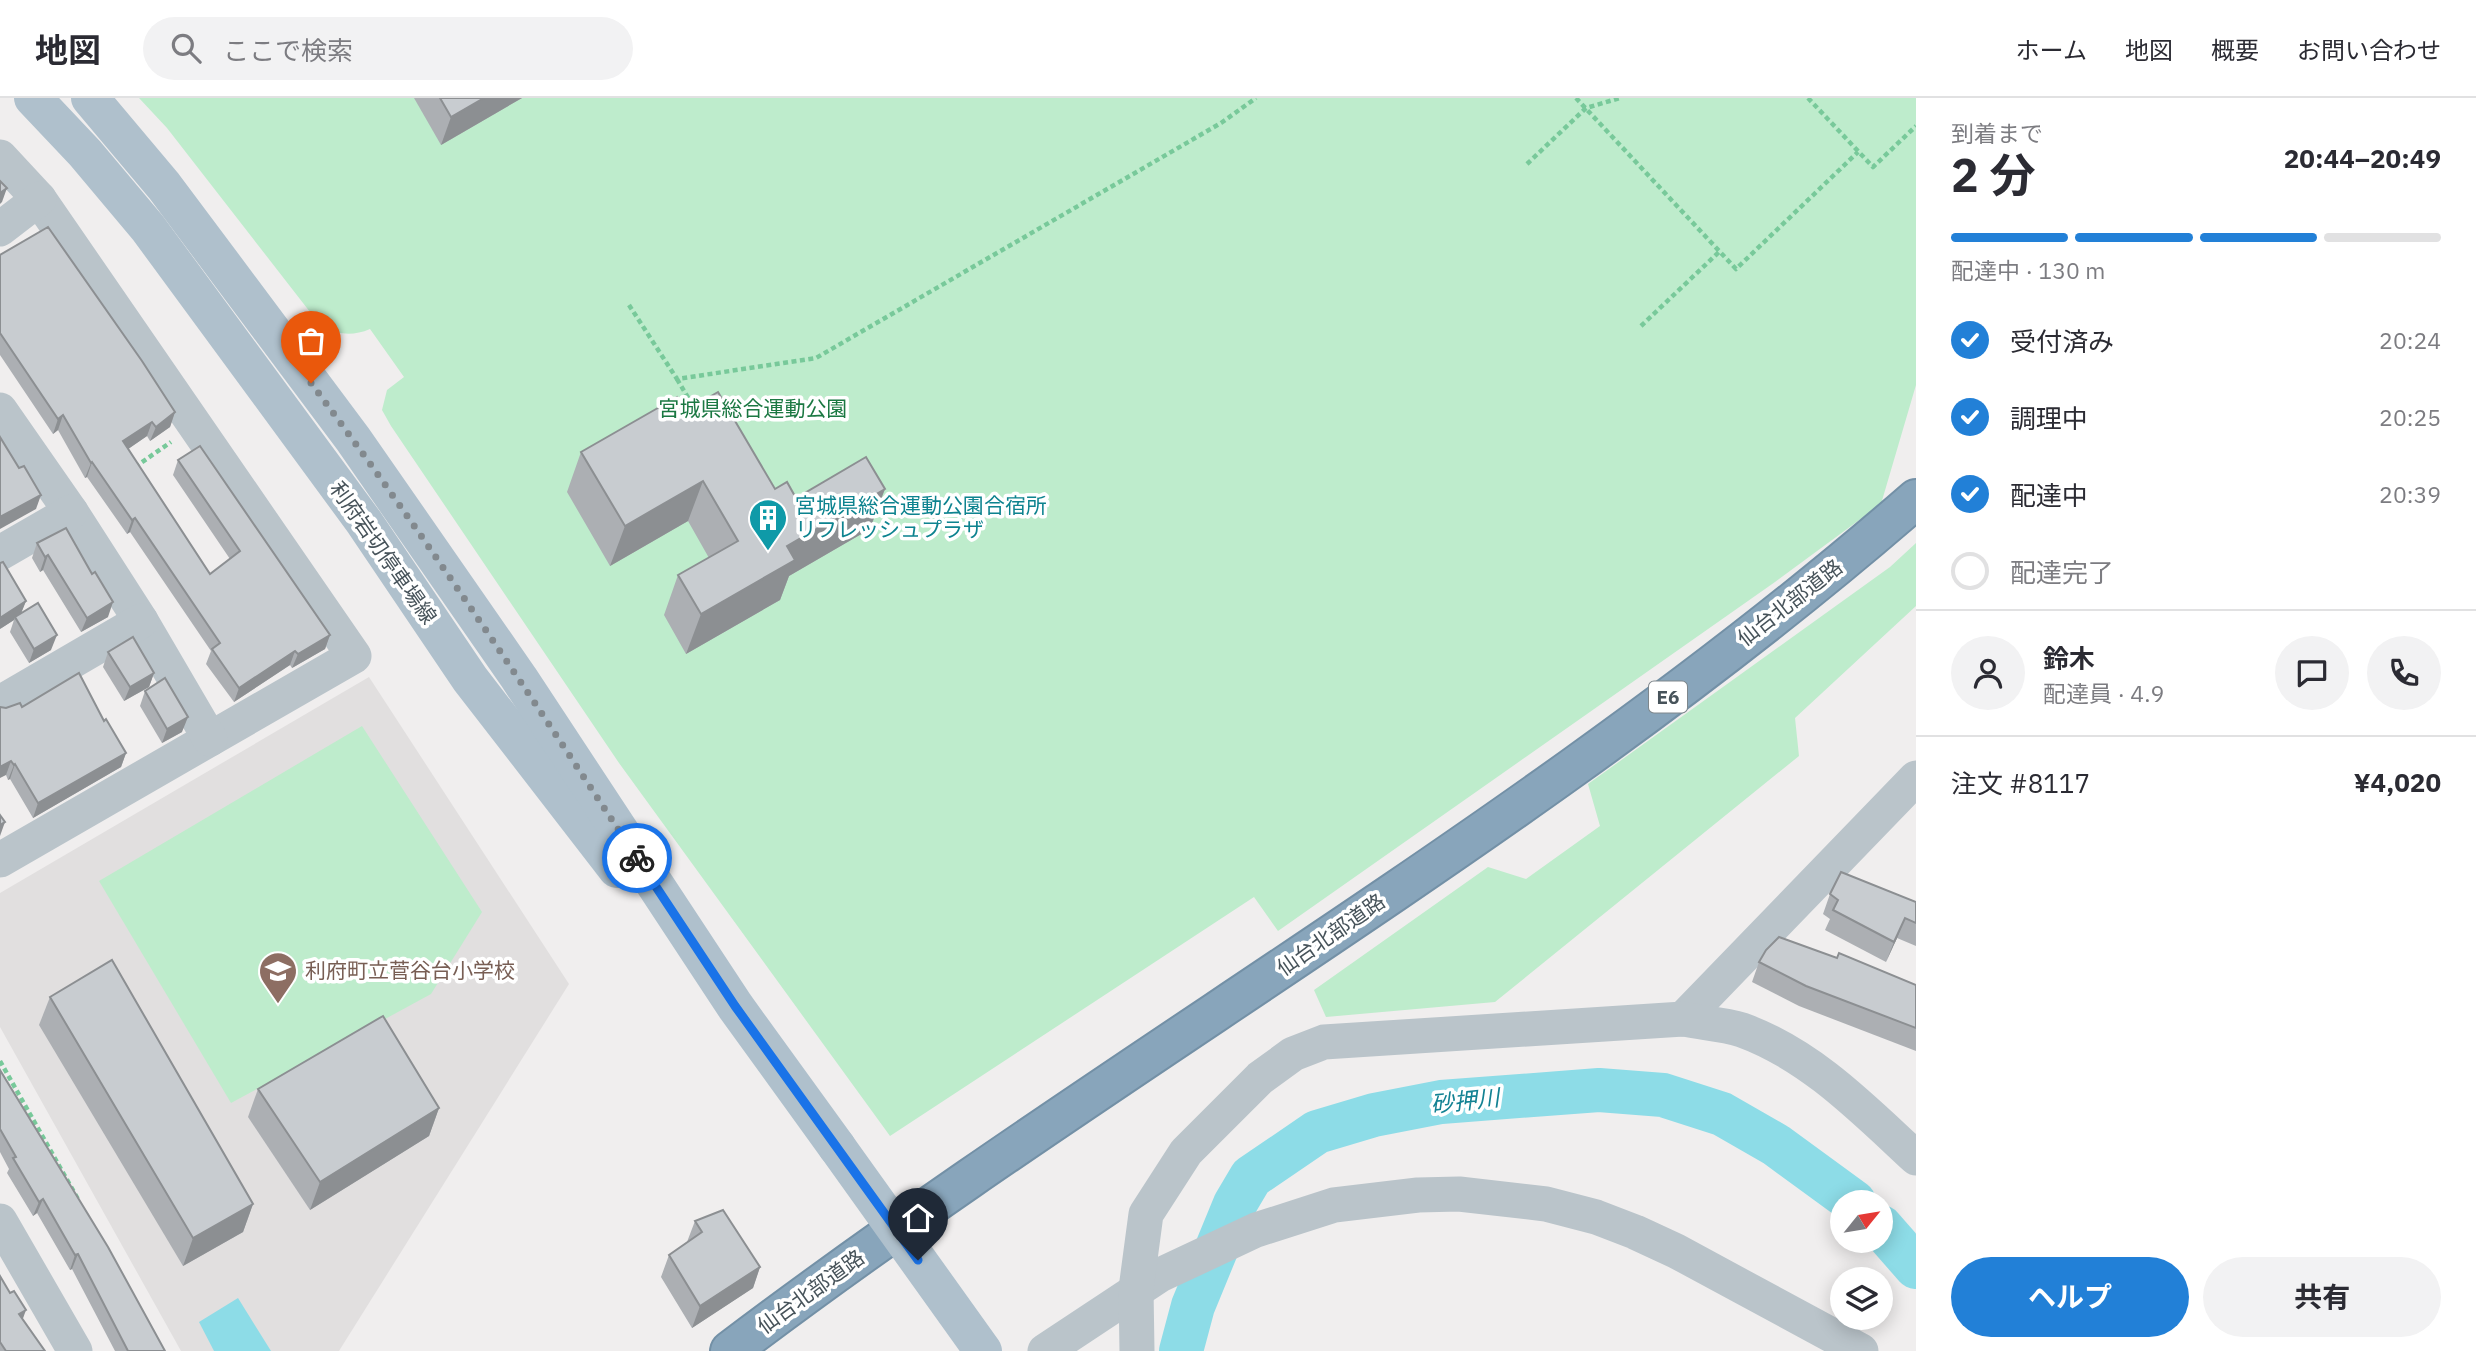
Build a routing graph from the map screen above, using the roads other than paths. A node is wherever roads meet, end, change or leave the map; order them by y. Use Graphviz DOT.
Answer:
graph roads {
  1 [pos="33,98"];
  2 [pos="90,98"];
  3 [pos="0,157"];
  4 [pos="39,199"];
  5 [pos="0,229"];
  6 [pos="0,410"];
  7 [pos="1916,499"];
  8 [pos="71,512"];
  9 [pos="0,553"];
  10 [pos="141,621"];
  11 [pos="0,704"];
  12 [pos="211,739"];
  13 [pos="1916,778"];
  14 [pos="0,860"];
  15 [pos="735,1006"];
  16 [pos="1683,1019"];
  17 [pos="1916,1158"];
  18 [pos="0,1222"];
  19 [pos="1148,1282"];
  20 [pos="75,1351"];
  21 [pos="730,1351"];
  22 [pos="983,1351"];
  23 [pos="1045,1351"];
  24 [pos="1137,1351"];
  25 [pos="1861,1351"];
  1 -- 15 [label="main road, 利府岩切停車場線"];
  2 -- 15 [label="main road, 利府岩切停車場線"];
  3 -- 4 [label="street"];
  4 -- 5 [label="street"];
  4 -- 12 [label="street"];
  6 -- 8 [label="street"];
  7 -- 21 [label="highway, 仙台北部道路 / E6"];
  8 -- 9 [label="street"];
  8 -- 10 [label="street"];
  10 -- 11 [label="street"];
  10 -- 12 [label="street"];
  12 -- 14 [label="street"];
  13 -- 16 [label="street"];
  15 -- 22 [label="main road, 利府岩切停車場線, bridge"];
  16 -- 17 [label="street"];
  16 -- 19 [label="street"];
  18 -- 20 [label="street"];
  19 -- 23 [label="street"];
  19 -- 24 [label="street"];
  19 -- 25 [label="street"];
}
